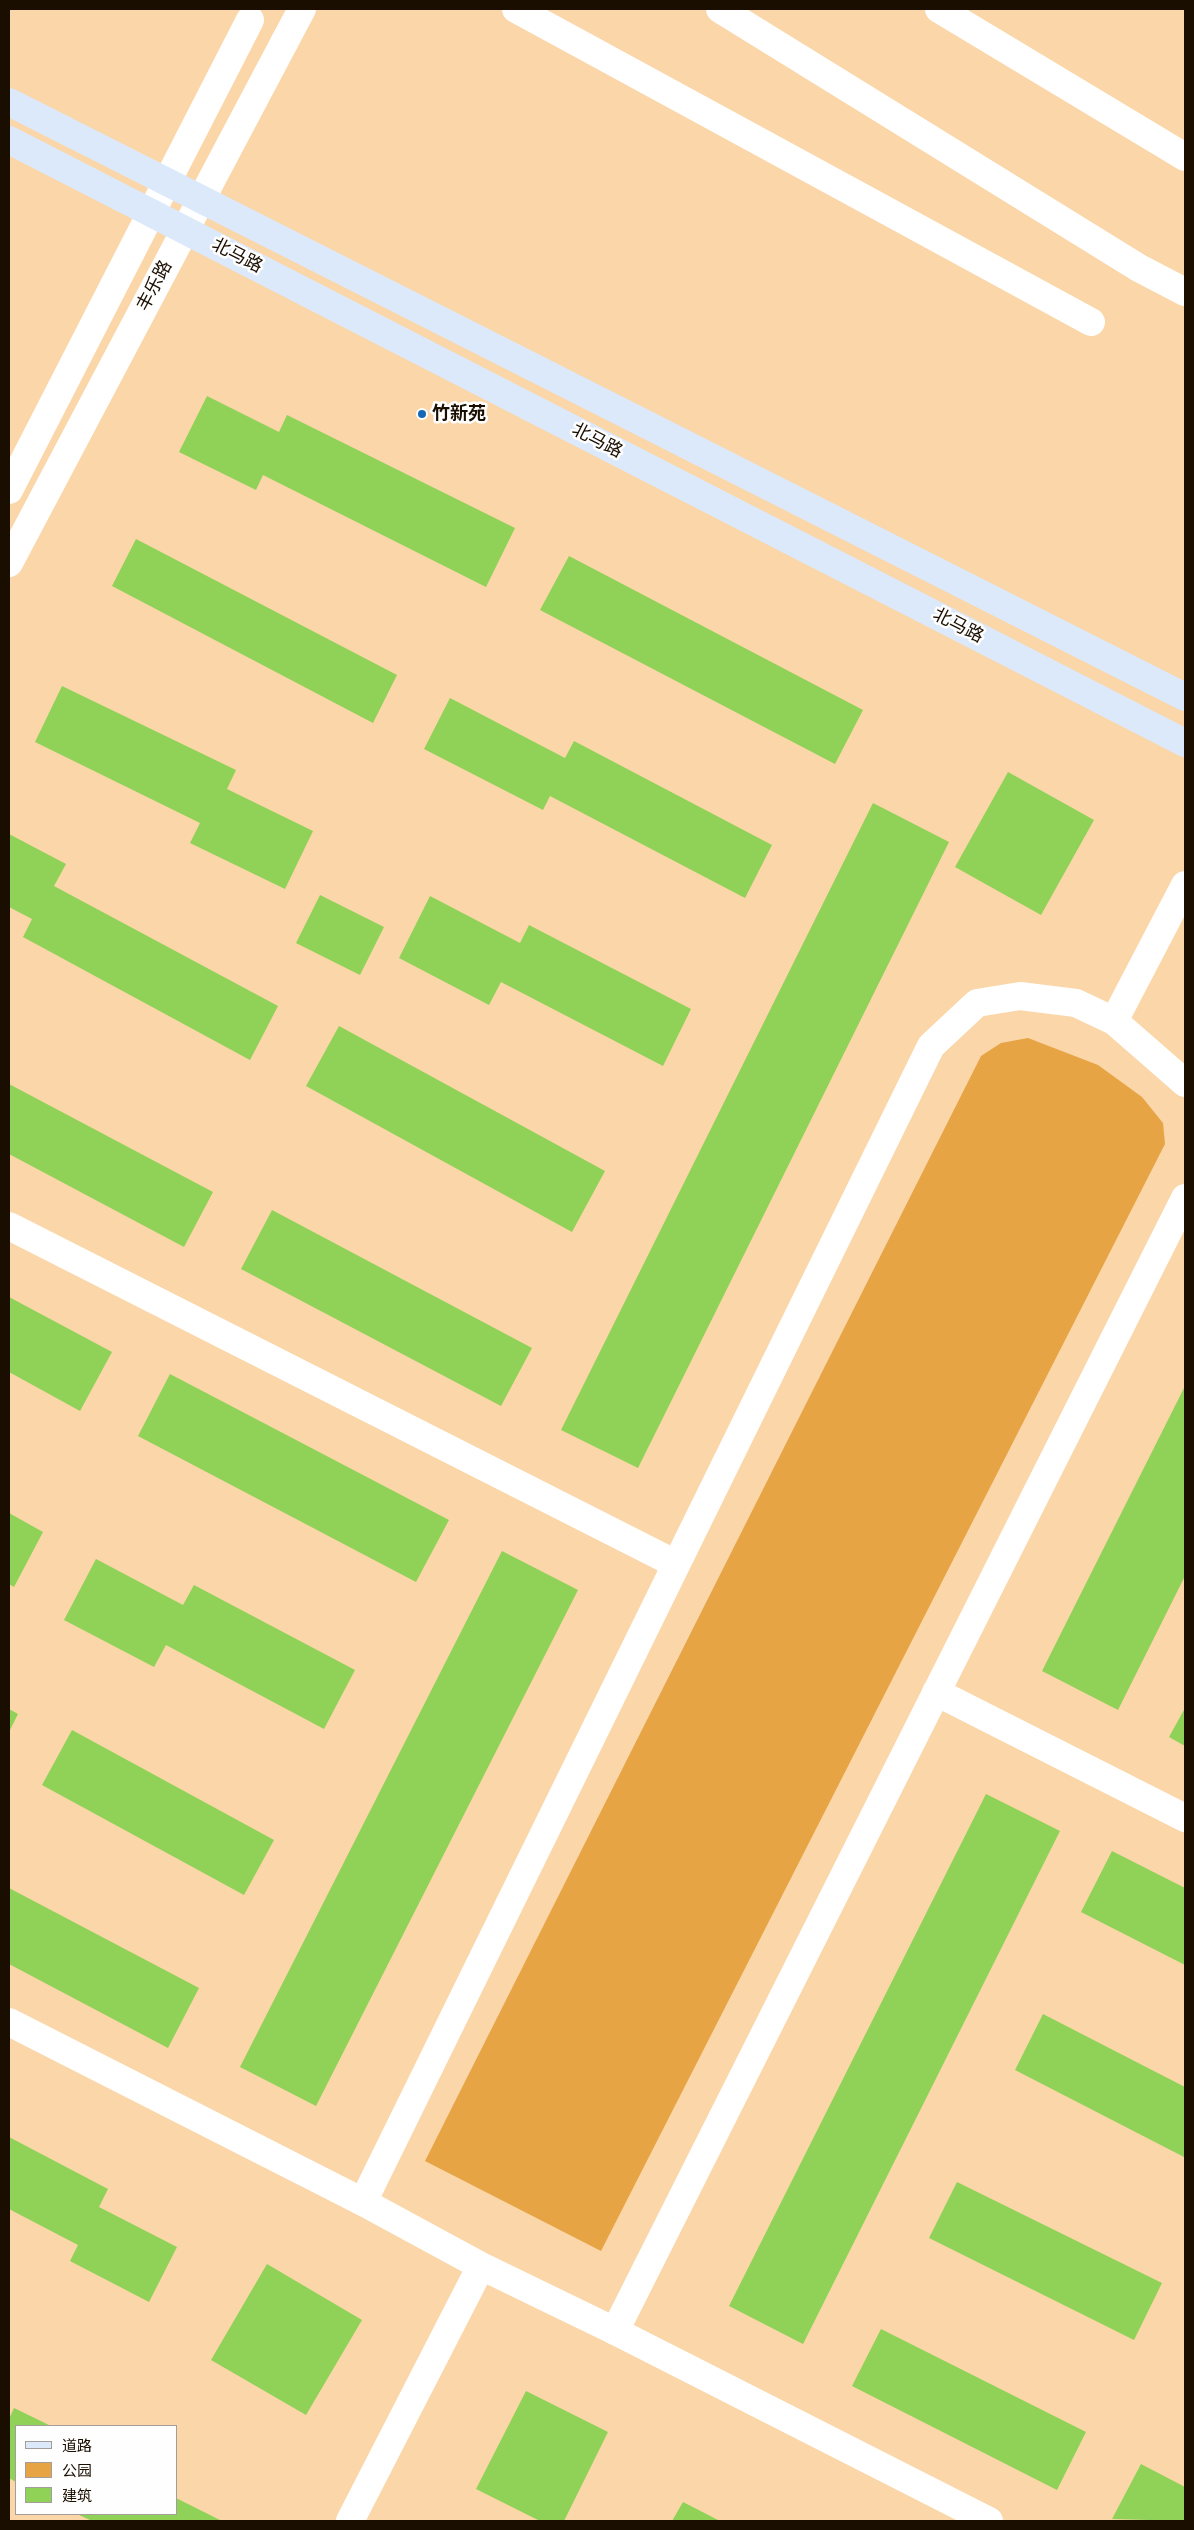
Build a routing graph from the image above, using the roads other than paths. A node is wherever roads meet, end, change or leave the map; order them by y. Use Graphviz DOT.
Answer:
graph roads {
  1 [pos="302,9"];
  2 [pos="516,9"];
  3 [pos="720,9"];
  4 [pos="939,9"];
  5 [pos="253,14"];
  6 [pos="9,102"];
  7 [pos="9,140"];
  8 [pos="1185,157"];
  9 [pos="167,181"];
  10 [pos="200,199"];
  11 [pos="151,212"];
  12 [pos="184,229"];
  13 [pos="1185,292"];
  14 [pos="1091,322"];
  15 [pos="9,490"];
  16 [pos="9,563"];
  17 [pos="1185,697"];
  18 [pos="1185,743"];
  19 [pos="1185,885"];
  20 [pos="1114,1021"];
  21 [pos="1185,1083"];
  22 [pos="1185,1198"];
  23 [pos="9,1226"];
  24 [pos="676,1564"];
  25 [pos="936,1692"];
  26 [pos="1185,1818"];
  27 [pos="9,2022"];
  28 [pos="363,2202"];
  29 [pos="481,2266"];
  30 [pos="615,2331"];
  31 [pos="350,2521"];
  32 [pos="989,2521"];
  1 -- 10 [label="street, 丰乐路"];
  2 -- 14 [label="street"];
  3 -- 13 [label="street"];
  4 -- 8 [label="street"];
  5 -- 9 [label="street, 丰乐路"];
  6 -- 9 [label="main road, 北马路"];
  7 -- 11 [label="main road, 北马路"];
  9 -- 10 [label="main road, 北马路"];
  9 -- 11 [label="street, 丰乐路"];
  10 -- 12 [label="street, 丰乐路"];
  10 -- 17 [label="main road, 北马路"];
  11 -- 12 [label="main road, 北马路"];
  11 -- 15 [label="street, 丰乐路"];
  12 -- 16 [label="street, 丰乐路"];
  12 -- 18 [label="main road, 北马路"];
  19 -- 20 [label="street"];
  20 -- 21 [label="street"];
  20 -- 24 [label="street"];
  22 -- 25 [label="street"];
  23 -- 24 [label="street"];
  24 -- 28 [label="street"];
  25 -- 26 [label="street"];
  25 -- 30 [label="street"];
  27 -- 28 [label="street"];
  28 -- 29 [label="street"];
  29 -- 30 [label="street"];
  29 -- 31 [label="street"];
  30 -- 32 [label="street"];
}
